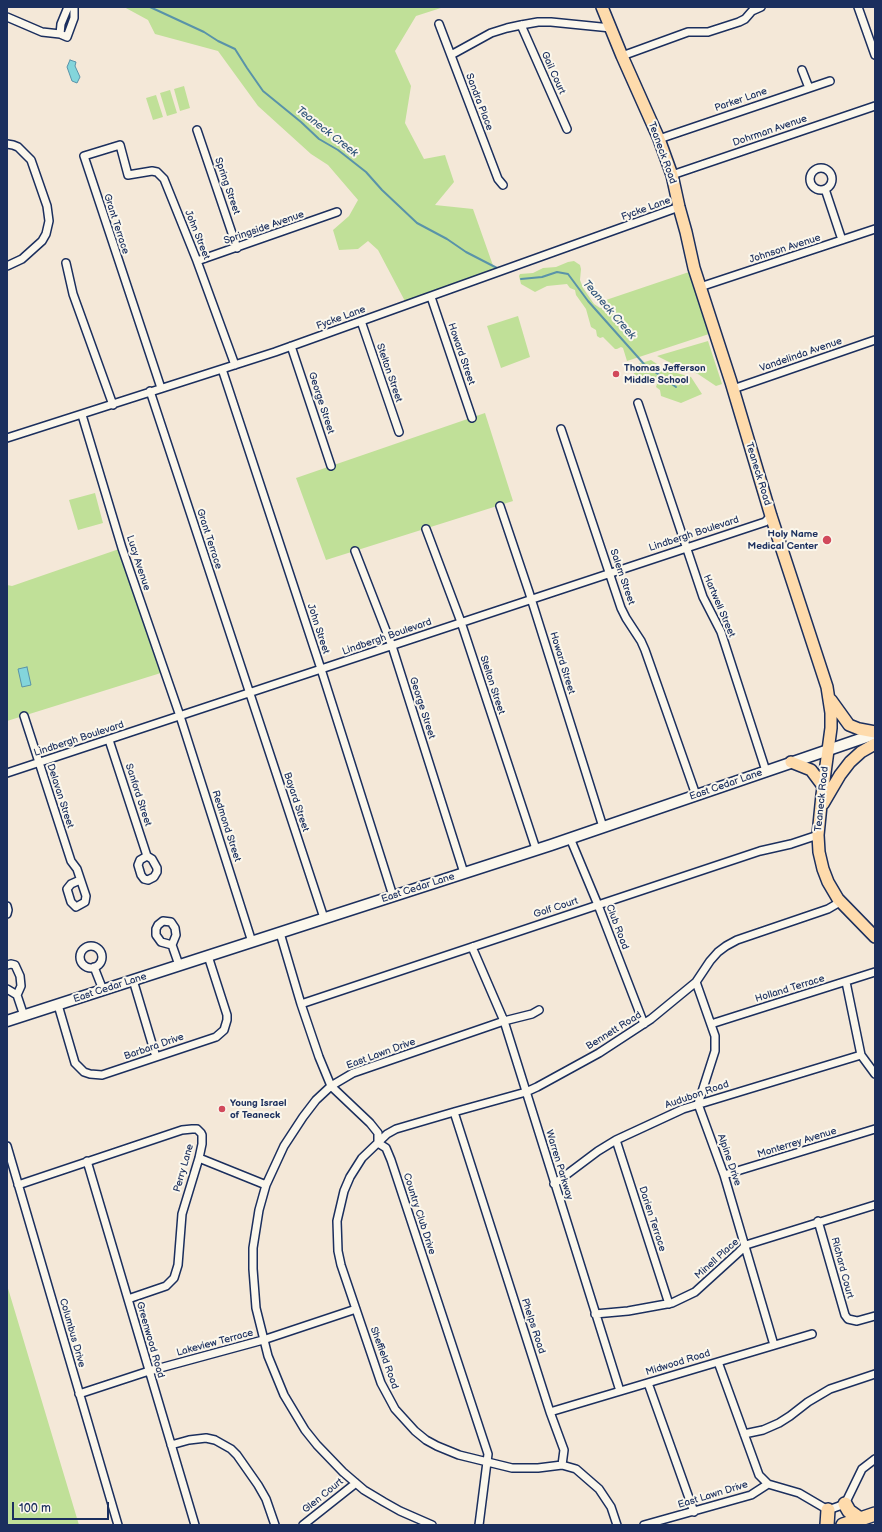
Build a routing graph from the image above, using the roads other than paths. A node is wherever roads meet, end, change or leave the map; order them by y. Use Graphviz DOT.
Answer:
graph roads {
  1 [pos="68,7"];
  2 [pos="74,7"];
  3 [pos="602,7"];
  4 [pos="761,7"];
  5 [pos="858,7"];
  6 [pos="7,17"];
  7 [pos="439,24"];
  8 [pos="521,25"];
  9 [pos="610,28"];
  10 [pos="64,35"];
  11 [pos="451,55"];
  12 [pos="875,55"];
  13 [pos="622,56"];
  14 [pos="802,70"];
  15 [pos="830,81"];
  16 [pos="809,88"];
  17 [pos="875,106"];
  18 [pos="567,129"];
  19 [pos="197,130"];
  20 [pos="659,139"];
  21 [pos="7,144"];
  22 [pos="84,156"];
  23 [pos="672,175"];
  24 [pos="503,185"];
  25 [pos="825,189"];
  26 [pos="679,207"];
  27 [pos="336,212"];
  28 [pos="875,229"];
  29 [pos="842,240"];
  30 [pos="237,248"];
  31 [pos="197,261"];
  32 [pos="66,263"];
  33 [pos="7,266"];
  34 [pos="700,287"];
  35 [pos="431,297"];
  36 [pos="361,321"];
  37 [pos="875,340"];
  38 [pos="291,346"];
  39 [pos="235,365"];
  40 [pos="222,369"];
  41 [pos="161,388"];
  42 [pos="733,389"];
  43 [pos="150,391"];
  44 [pos="638,403"];
  45 [pos="113,405"];
  46 [pos="82,415"];
  47 [pos="472,418"];
  48 [pos="561,429"];
  49 [pos="399,432"];
  50 [pos="7,438"];
  51 [pos="331,466"];
  52 [pos="500,506"];
  53 [pos="771,516"];
  54 [pos="426,529"];
  55 [pos="686,548"];
  56 [pos="355,551"];
  57 [pos="610,572"];
  58 [pos="532,599"];
  59 [pos="461,622"];
  60 [pos="392,646"];
  61 [pos="321,669"];
  62 [pos="250,693"];
  63 [pos="829,698"];
  64 [pos="24,716"];
  65 [pos="180,716"];
  66 [pos="875,733"];
  67 [pos="109,740"];
  68 [pos="875,744"];
  69 [pos="828,750"];
  70 [pos="39,762"];
  71 [pos="791,762"];
  72 [pos="766,771"];
  73 [pos="7,773"];
  74 [pos="823,786"];
  75 [pos="696,795"];
  76 [pos="820,808"];
  77 [pos="603,827"];
  78 [pos="818,835"];
  79 [pos="570,838"];
  80 [pos="536,850"];
  81 [pos="148,856"];
  82 [pos="464,873"];
  83 [pos="80,880"];
  84 [pos="393,896"];
  85 [pos="840,902"];
  86 [pos="598,905"];
  87 [pos="7,906"];
  88 [pos="7,914"];
  89 [pos="324,918"];
  90 [pos="280,933"];
  91 [pos="875,937"];
  92 [pos="252,942"];
  93 [pos="172,945"];
  94 [pos="472,947"];
  95 [pos="208,956"];
  96 [pos="7,965"];
  97 [pos="179,965"];
  98 [pos="94,967"];
  99 [pos="875,972"];
  100 [pos="133,980"];
  101 [pos="696,982"];
  102 [pos="846,982"];
  103 [pos="7,989"];
  104 [pos="103,990"];
  105 [pos="17,995"];
  106 [pos="301,1004"];
  107 [pos="58,1005"];
  108 [pos="539,1010"];
  109 [pos="24,1016"];
  110 [pos="7,1021"];
  111 [pos="504,1021"];
  112 [pos="644,1024"];
  113 [pos="711,1024"];
  114 [pos="860,1055"];
  115 [pos="156,1057"];
  116 [pos="875,1074"];
  117 [pos="331,1086"];
  118 [pos="526,1092"];
  119 [pos="698,1104"];
  120 [pos="454,1112"];
  121 [pos="875,1129"];
  122 [pos="616,1140"];
  123 [pos="378,1143"];
  124 [pos="7,1146"];
  125 [pos="199,1158"];
  126 [pos="87,1161"];
  127 [pos="724,1175"];
  128 [pos="554,1184"];
  129 [pos="18,1185"];
  130 [pos="266,1185"];
  131 [pos="875,1205"];
  132 [pos="818,1221"];
  133 [pos="746,1245"];
  134 [pos="128,1299"];
  135 [pos="668,1304"];
  136 [pos="356,1309"];
  137 [pos="595,1314"];
  138 [pos="875,1316"];
  139 [pos="812,1334"];
  140 [pos="263,1340"];
  141 [pos="774,1345"];
  142 [pos="718,1362"];
  143 [pos="149,1371"];
  144 [pos="875,1374"];
  145 [pos="648,1382"];
  146 [pos="620,1391"];
  147 [pos="79,1394"];
  148 [pos="550,1412"];
  149 [pos="744,1434"];
  150 [pos="171,1445"];
  151 [pos="875,1459"];
  152 [pos="487,1463"];
  153 [pos="562,1465"];
  154 [pos="356,1483"];
  155 [pos="768,1484"];
  156 [pos="845,1504"];
  157 [pos="828,1510"];
  158 [pos="694,1512"];
  159 [pos="875,1514"];
  160 [pos="860,1519"];
  161 [pos="118,1525"];
  162 [pos="195,1525"];
  163 [pos="275,1525"];
  164 [pos="303,1525"];
  165 [pos="432,1525"];
  166 [pos="479,1525"];
  167 [pos="617,1525"];
  168 [pos="644,1525"];
  169 [pos="827,1525"];
  170 [pos="843,1525"];
  1 -- 10 [label="street"];
  2 -- 10 [label="street"];
  3 -- 9 [label="main road, Teaneck Road"];
  4 -- 13 [label="street"];
  5 -- 12 [label="street"];
  6 -- 10 [label="street"];
  7 -- 11 [label="street, Sandra Place"];
  8 -- 9 [label="street"];
  8 -- 11 [label="street"];
  8 -- 18 [label="street, Gail Court"];
  9 -- 13 [label="main road, Teaneck Road"];
  11 -- 24 [label="street, Sandra Place"];
  13 -- 20 [label="main road, Teaneck Road"];
  14 -- 16 [label="street"];
  15 -- 16 [label="street, Parker Lane"];
  16 -- 20 [label="street, Parker Lane"];
  17 -- 23 [label="street, Dohrman Avenue"];
  19 -- 30 [label="street, Spring Street"];
  20 -- 23 [label="main road, Teaneck Road"];
  21 -- 33 [label="street"];
  22 -- 31 [label="street, John Street"];
  22 -- 41 [label="street, Grant Terrace"];
  23 -- 26 [label="main road, Teaneck Road"];
  25 -- 29 [label="street"];
  26 -- 34 [label="main road, Teaneck Road"];
  26 -- 35 [label="street, Fycke Lane"];
  27 -- 30 [label="street, Springside Avenue"];
  28 -- 29 [label="street, Johnson Avenue"];
  29 -- 34 [label="street, Johnson Avenue"];
  30 -- 31 [label="street, Springside Avenue"];
  31 -- 39 [label="street, John Street"];
  32 -- 45 [label="street"];
  34 -- 42 [label="main road, Teaneck Road"];
  35 -- 36 [label="street, Fycke Lane"];
  35 -- 47 [label="street, Howard Street"];
  36 -- 38 [label="street, Fycke Lane"];
  36 -- 49 [label="street, Stelton Street"];
  37 -- 42 [label="street, Vandelinda Avenue"];
  38 -- 39 [label="street, Fycke Lane"];
  38 -- 51 [label="street, George Street"];
  39 -- 40 [label="street, Fycke Lane"];
  40 -- 41 [label="street, Fycke Lane"];
  40 -- 61 [label="street, John Street"];
  41 -- 43 [label="street, Fycke Lane"];
  42 -- 53 [label="main road, Teaneck Road"];
  43 -- 45 [label="street, Fycke Lane"];
  43 -- 62 [label="street, Grant Terrace"];
  44 -- 55 [label="street, Hartwell Street"];
  45 -- 46 [label="street, Fycke Lane"];
  46 -- 50 [label="street, Fycke Lane"];
  46 -- 65 [label="street, Lucy Avenue"];
  48 -- 57 [label="street, Salem Street"];
  52 -- 58 [label="street, Howard Street"];
  53 -- 55 [label="street, Lindbergh Boulevard"];
  53 -- 63 [label="main road, Teaneck Road"];
  54 -- 59 [label="street, Stelton Street"];
  55 -- 57 [label="street, Lindbergh Boulevard"];
  55 -- 72 [label="street, Hartwell Street"];
  56 -- 60 [label="street, George Street"];
  57 -- 58 [label="street, Lindbergh Boulevard"];
  57 -- 75 [label="street, Salem Street"];
  58 -- 59 [label="street, Lindbergh Boulevard"];
  58 -- 77 [label="street, Howard Street"];
  59 -- 60 [label="street, Lindbergh Boulevard"];
  59 -- 80 [label="street, Stelton Street"];
  60 -- 61 [label="street, Lindbergh Boulevard"];
  60 -- 82 [label="street, George Street"];
  61 -- 62 [label="street, Lindbergh Boulevard"];
  61 -- 84 [label="street, John Street"];
  62 -- 65 [label="street, Lindbergh Boulevard"];
  62 -- 89 [label="street, Bayard Street"];
  63 -- 66 [label="main road"];
  63 -- 69 [label="main road, Teaneck Road"];
  64 -- 70 [label="street, Delavan Street"];
  65 -- 67 [label="street, Lindbergh Boulevard"];
  65 -- 92 [label="street, Redmond Street"];
  66 -- 69 [label="street, East Cedar Lane"];
  67 -- 70 [label="street, Lindbergh Boulevard"];
  67 -- 81 [label="street, Sanford Street"];
  68 -- 76 [label="main road"];
  69 -- 71 [label="street, East Cedar Lane"];
  69 -- 74 [label="main road, Teaneck Road"];
  70 -- 73 [label="street, Lindbergh Boulevard"];
  70 -- 83 [label="street, Delavan Street"];
  71 -- 72 [label="street, East Cedar Lane"];
  71 -- 74 [label="main road"];
  72 -- 75 [label="street, East Cedar Lane"];
  74 -- 76 [label="main road, Teaneck Road"];
  75 -- 77 [label="street, East Cedar Lane"];
  76 -- 78 [label="main road, Teaneck Road"];
  77 -- 79 [label="street, East Cedar Lane"];
  78 -- 85 [label="main road, Teaneck Road"];
  78 -- 86 [label="street, Golf Court"];
  79 -- 80 [label="street, East Cedar Lane"];
  79 -- 86 [label="street, Club Road"];
  80 -- 82 [label="street, East Cedar Lane"];
  82 -- 84 [label="street, East Cedar Lane"];
  84 -- 89 [label="street, East Cedar Lane"];
  85 -- 91 [label="main road, Teaneck Road"];
  85 -- 101 [label="street, Bennett Road"];
  86 -- 94 [label="street, Golf Court"];
  86 -- 112 [label="street, Club Road"];
  87 -- 88 [label="street"];
  89 -- 90 [label="street, East Cedar Lane"];
  90 -- 92 [label="street, East Cedar Lane"];
  90 -- 106 [label="street, Country Club Drive"];
  92 -- 95 [label="street, East Cedar Lane"];
  93 -- 97 [label="street"];
  94 -- 106 [label="street, Golf Court"];
  94 -- 111 [label="street, Warren Parkway"];
  95 -- 97 [label="street, East Cedar Lane"];
  95 -- 115 [label="street, Barbara Drive"];
  96 -- 105 [label="street"];
  97 -- 100 [label="street, East Cedar Lane"];
  98 -- 104 [label="street"];
  99 -- 102 [label="street, Holland Terrace"];
  100 -- 104 [label="street, East Cedar Lane"];
  100 -- 115 [label="street"];
  101 -- 112 [label="street, Bennett Road"];
  101 -- 113 [label="street"];
  102 -- 113 [label="street, Holland Terrace"];
  102 -- 114 [label="street"];
  103 -- 105 [label="street"];
  104 -- 107 [label="street, East Cedar Lane"];
  105 -- 109 [label="street"];
  106 -- 117 [label="street, Country Club Drive"];
  107 -- 109 [label="street, East Cedar Lane"];
  107 -- 115 [label="street, Barbara Drive"];
  108 -- 111 [label="street, East Lawn Drive"];
  109 -- 110 [label="street, East Cedar Lane"];
  111 -- 117 [label="street, East Lawn Drive"];
  111 -- 118 [label="street, Warren Parkway"];
  112 -- 118 [label="street, Bennett Road"];
  113 -- 119 [label="street"];
  114 -- 116 [label="street"];
  114 -- 119 [label="street, Audubon Road"];
  117 -- 123 [label="street, Country Club Drive"];
  117 -- 130 [label="street, East Lawn Drive"];
  118 -- 120 [label="street, Bennett Road"];
  118 -- 128 [label="street, Warren Parkway"];
  119 -- 122 [label="street, Audubon Road"];
  119 -- 127 [label="street, Alpine Drive"];
  120 -- 123 [label="street, Bennett Road"];
  120 -- 148 [label="street, Phelps Road"];
  121 -- 127 [label="street, Monterrey Avenue"];
  122 -- 128 [label="street, Audubon Road"];
  122 -- 135 [label="street, Darien Terrace"];
  123 -- 136 [label="street, Sheffield Road"];
  123 -- 152 [label="street, Country Club Drive"];
  124 -- 129 [label="street, Columbus Drive"];
  125 -- 126 [label="street, Perry Lane"];
  125 -- 130 [label="street"];
  125 -- 134 [label="street, Perry Lane"];
  126 -- 129 [label="street, Perry Lane"];
  126 -- 134 [label="street, Greenwood Road"];
  127 -- 133 [label="street, Alpine Drive"];
  128 -- 137 [label="street, Warren Parkway"];
  129 -- 147 [label="street, Columbus Drive"];
  130 -- 140 [label="street, East Lawn Drive"];
  131 -- 132 [label="street, Minell Place"];
  132 -- 133 [label="street, Minell Place"];
  132 -- 138 [label="street, Richard Court"];
  133 -- 135 [label="street, Minell Place"];
  133 -- 141 [label="street, Alpine Drive"];
  134 -- 143 [label="street, Greenwood Road"];
  135 -- 137 [label="street, Minell Place"];
  136 -- 140 [label="street, Lakeview Terrace"];
  136 -- 152 [label="street, Sheffield Road"];
  137 -- 146 [label="street, Warren Parkway"];
  139 -- 141 [label="street, Midwood Road"];
  140 -- 143 [label="street, Lakeview Terrace"];
  140 -- 154 [label="street, East Lawn Drive"];
  141 -- 142 [label="street, Midwood Road"];
  142 -- 145 [label="street, Midwood Road"];
  142 -- 149 [label="street"];
  143 -- 147 [label="street, Lakeview Terrace"];
  143 -- 150 [label="street, Greenwood Road"];
  144 -- 149 [label="street"];
  145 -- 146 [label="street, Midwood Road"];
  145 -- 158 [label="street"];
  146 -- 148 [label="street, Midwood Road"];
  147 -- 161 [label="street, Columbus Drive"];
  148 -- 153 [label="street, Phelps Road"];
  149 -- 155 [label="street"];
  150 -- 162 [label="street, Greenwood Road"];
  150 -- 163 [label="street"];
  151 -- 156 [label="street"];
  152 -- 153 [label="street, Sheffield Road"];
  152 -- 166 [label="street, Country Club Drive"];
  153 -- 167 [label="street"];
  154 -- 164 [label="street, Glen Court"];
  154 -- 165 [label="street, East Lawn Drive"];
  155 -- 157 [label="street"];
  155 -- 158 [label="street, East Lawn Drive"];
  156 -- 157 [label="street"];
  156 -- 160 [label="highway"];
  157 -- 169 [label="highway"];
  158 -- 168 [label="street, East Lawn Drive"];
  159 -- 160 [label="highway"];
  160 -- 170 [label="highway"];
}
